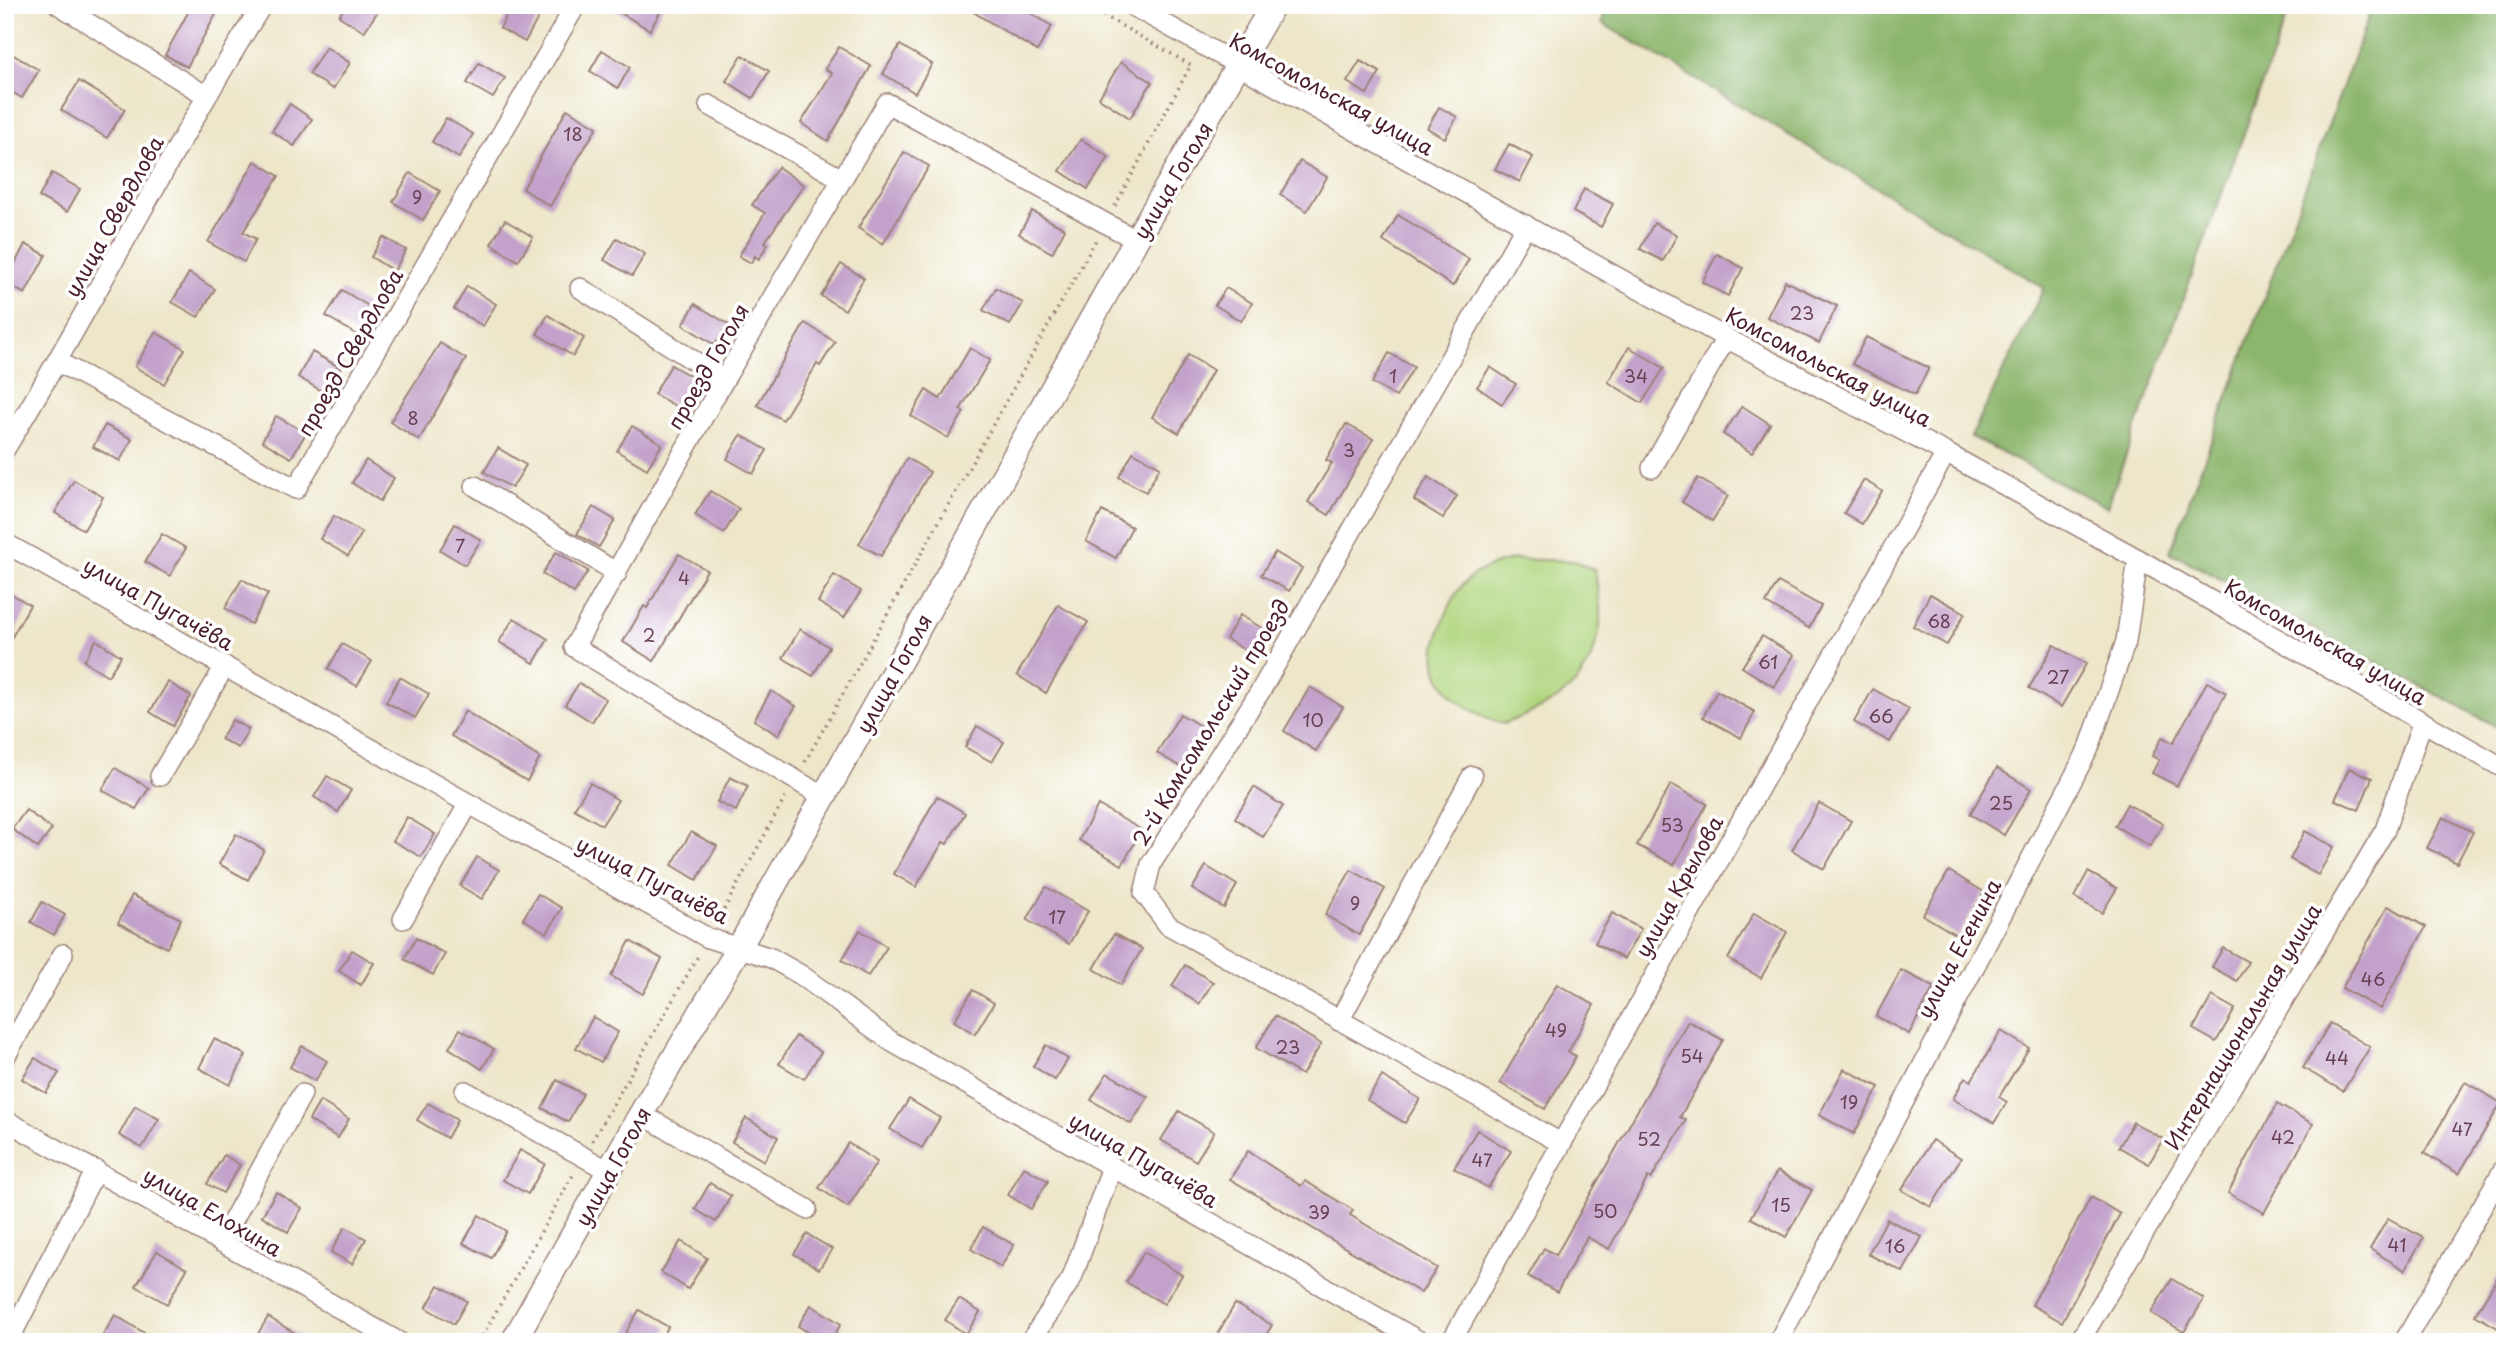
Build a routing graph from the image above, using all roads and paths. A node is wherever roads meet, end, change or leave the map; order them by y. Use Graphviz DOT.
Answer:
graph roads {
  1 [pos="58,5"];
  2 [pos="262,5"];
  3 [pos="576,5"];
  4 [pos="1085,5"];
  5 [pos="1131,5"];
  6 [pos="1273,5"];
  7 [pos="1238,68"];
  8 [pos="205,95"];
  9 [pos="709,105"];
  10 [pos="842,179"];
  11 [pos="1106,223"];
  12 [pos="1526,225"];
  13 [pos="1136,240"];
  14 [pos="580,288"];
  15 [pos="1726,338"];
  16 [pos="58,362"];
  17 [pos="724,380"];
  18 [pos="5,449"];
  19 [pos="1946,453"];
  20 [pos="1651,468"];
  21 [pos="475,486"];
  22 [pos="5,543"];
  23 [pos="2138,559"];
  24 [pos="617,573"];
  25 [pos="225,666"];
  26 [pos="2422,723"];
  27 [pos="2505,769"];
  28 [pos="160,776"];
  29 [pos="1472,776"];
  30 [pos="796,778"];
  31 [pos="824,797"];
  32 [pos="468,805"];
  33 [pos="403,919"];
  34 [pos="708,938"];
  35 [pos="740,946"];
  36 [pos="63,954"];
  37 [pos="1339,1021"];
  38 [pos="5,1057"];
  39 [pos="465,1091"];
  40 [pos="302,1094"];
  41 [pos="640,1114"];
  42 [pos="5,1119"];
  43 [pos="1561,1143"];
  44 [pos="583,1156"];
  45 [pos="1112,1167"];
  46 [pos="2505,1167"];
  47 [pos="96,1170"];
  48 [pos="609,1171"];
  49 [pos="807,1209"];
  50 [pos="221,1242"];
  51 [pos="8,1342"];
  52 [pos="399,1342"];
  53 [pos="479,1342"];
  54 [pos="513,1342"];
  55 [pos="1030,1342"];
  56 [pos="1421,1342"];
  57 [pos="1451,1342"];
  58 [pos="1778,1342"];
  59 [pos="2079,1342"];
  60 [pos="2404,1342"];
  1 -- 8 [label="street"];
  2 -- 8 [label="street, улица Свердлова"];
  3 -- 16 [label="street, проезд Свердлова"];
  4 -- 11 [label="path"];
  5 -- 7 [label="street, Комсомольская улица"];
  6 -- 7 [label="street, улица Гоголя"];
  7 -- 12 [label="street, Комсомольская улица"];
  7 -- 13 [label="street, улица Гоголя"];
  8 -- 16 [label="street, улица Свердлова"];
  9 -- 10 [label="street"];
  10 -- 11 [label="street, проезд Гоголя"];
  10 -- 17 [label="street, проезд Гоголя"];
  11 -- 13 [label="street, проезд Гоголя"];
  11 -- 30 [label="path"];
  12 -- 15 [label="street, Комсомольская улица"];
  12 -- 37 [label="street, 2-й Комсомольский проезд"];
  13 -- 31 [label="street, улица Гоголя"];
  14 -- 17 [label="street"];
  15 -- 19 [label="street, Комсомольская улица"];
  15 -- 20 [label="street"];
  16 -- 18 [label="street, улица Свердлова"];
  17 -- 24 [label="street, проезд Гоголя"];
  19 -- 23 [label="street, Комсомольская улица"];
  19 -- 43 [label="street, улица Крылова"];
  21 -- 24 [label="street"];
  22 -- 25 [label="street, улица Пугачёва"];
  23 -- 26 [label="street, Комсомольская улица"];
  23 -- 58 [label="street, улица Есенина"];
  24 -- 30 [label="street, проезд Гоголя"];
  25 -- 28 [label="street"];
  25 -- 32 [label="street, улица Пугачёва"];
  26 -- 27 [label="street, Комсомольская улица"];
  26 -- 59 [label="street, Интернациональная улица"];
  29 -- 37 [label="street"];
  30 -- 31 [label="street, проезд Гоголя"];
  30 -- 34 [label="path"];
  31 -- 35 [label="street, улица Гоголя"];
  32 -- 33 [label="street"];
  32 -- 34 [label="street, улица Пугачёва"];
  34 -- 35 [label="street, улица Пугачёва"];
  34 -- 44 [label="path"];
  35 -- 41 [label="street, улица Гоголя"];
  35 -- 45 [label="street, улица Пугачёва"];
  36 -- 38 [label="street"];
  37 -- 43 [label="street, 2-й Комсомольский проезд"];
  39 -- 44 [label="street"];
  40 -- 50 [label="street"];
  41 -- 48 [label="street, улица Гоголя"];
  41 -- 49 [label="street"];
  42 -- 47 [label="street, улица Елохина"];
  43 -- 57 [label="street, улица Крылова"];
  44 -- 48 [label="street"];
  44 -- 53 [label="path"];
  45 -- 55 [label="street"];
  45 -- 56 [label="street, улица Пугачёва"];
  46 -- 60 [label="street"];
  47 -- 50 [label="street, улица Елохина"];
  47 -- 51 [label="street"];
  48 -- 54 [label="street, улица Гоголя"];
  50 -- 52 [label="street, улица Елохина"];
}
